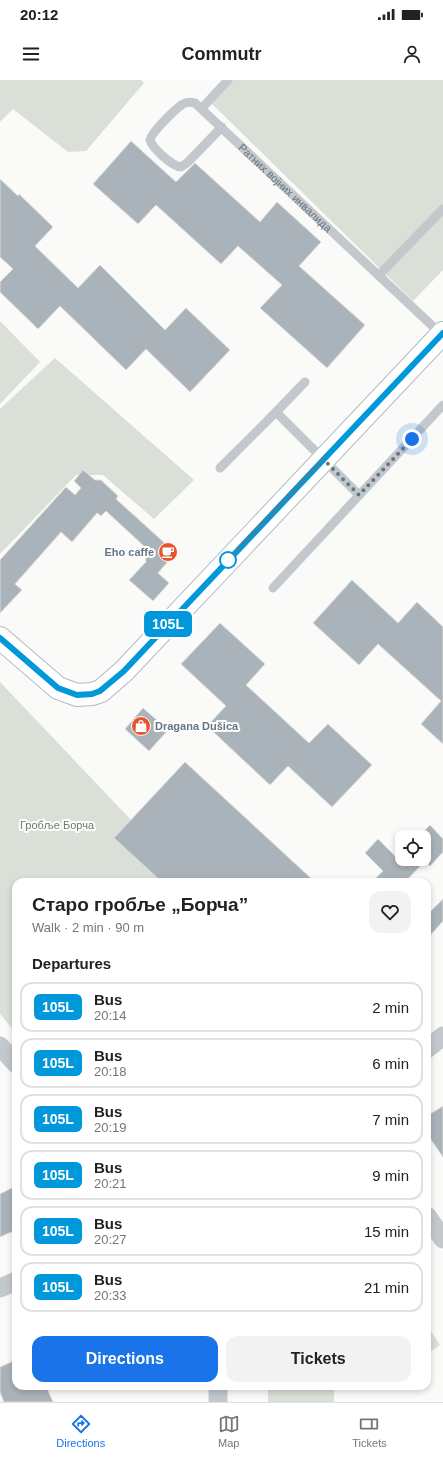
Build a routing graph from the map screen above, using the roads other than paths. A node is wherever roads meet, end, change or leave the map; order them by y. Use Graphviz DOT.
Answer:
graph roads {
  1 [pos="228,80"];
  2 [pos="202,108"];
  3 [pos="222,127"];
  4 [pos="443,208"];
  5 [pos="379,275"];
  6 [pos="442,334"];
  7 [pos="305,382"];
  8 [pos="443,405"];
  9 [pos="276,412"];
  10 [pos="323,459"];
  11 [pos="220,468"];
  12 [pos="359,495"];
  13 [pos="273,588"];
  14 [pos="0,638"];
  15 [pos="443,1036"];
  16 [pos="431,1045"];
  17 [pos="0,1046"];
  18 [pos="12,1060"];
  19 [pos="431,1222"];
  20 [pos="443,1239"];
  21 [pos="12,1283"];
  22 [pos="0,1288"];
  23 [pos="218,1390"];
  24 [pos="218,1402"];
  1 -- 2 [label="lane"];
  2 -- 3 [label="lane, Ратних војних инвалида"];
  2 -- 3 [label="lane, Ратних војних инвалида"];
  3 -- 5 [label="lane, Ратних војних инвалида"];
  4 -- 5 [label="lane"];
  5 -- 6 [label="lane, Ратних војних инвалида"];
  6 -- 10 [label="street, Ратних војних инвалида"];
  7 -- 9 [label="lane"];
  8 -- 12 [label="lane"];
  9 -- 10 [label="lane"];
  9 -- 11 [label="lane"];
  10 -- 12 [label="lane"];
  10 -- 14 [label="street, Ратних војних инвалида"];
  12 -- 13 [label="lane"];
  15 -- 16 [label="street"];
  17 -- 18 [label="street"];
  19 -- 20 [label="street"];
  21 -- 22 [label="street"];
  23 -- 24 [label="street"];
}
